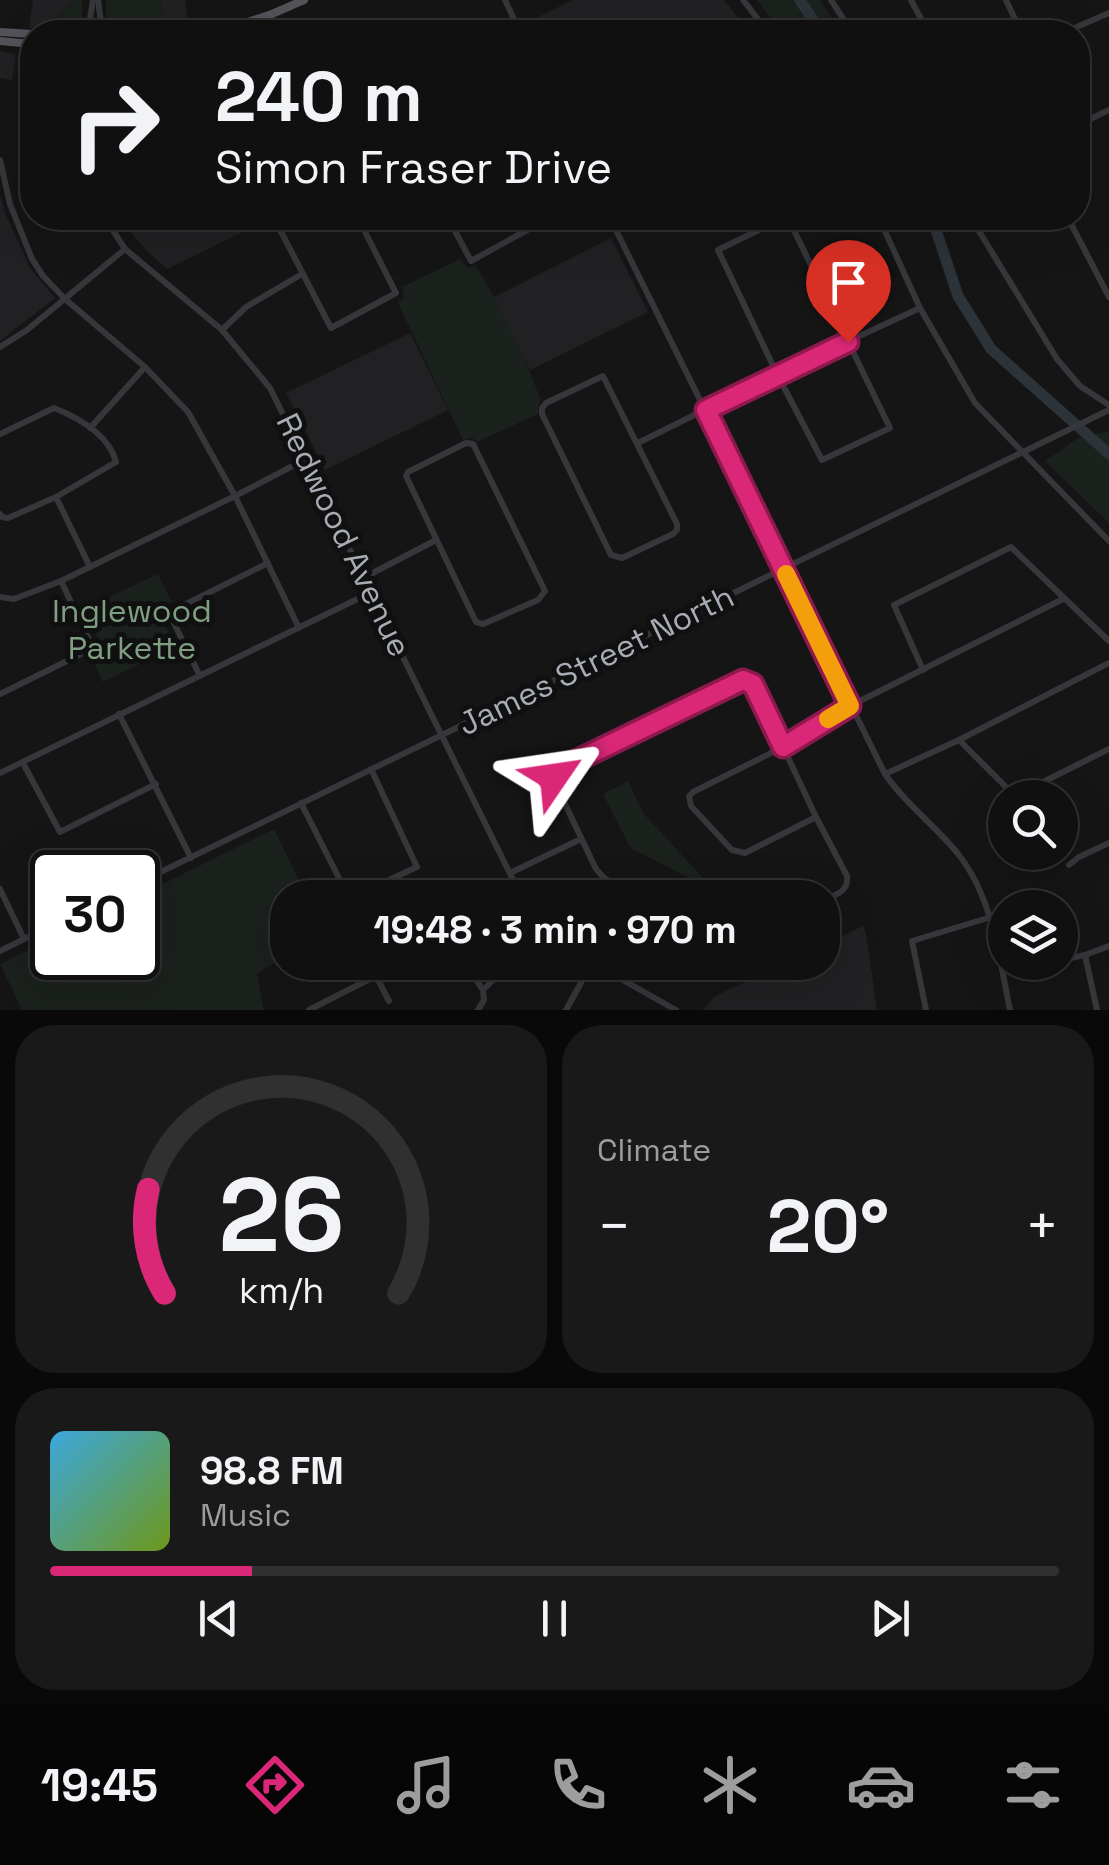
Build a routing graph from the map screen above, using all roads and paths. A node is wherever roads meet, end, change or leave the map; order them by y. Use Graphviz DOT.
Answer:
graph roads {
  1 [pos="304,0"];
  2 [pos="743,0"];
  3 [pos="255,20"];
  4 [pos="759,20"];
  5 [pos="0,160"];
  6 [pos="113,230"];
  7 [pos="280,230"];
  8 [pos="364,230"];
  9 [pos="455,230"];
  10 [pos="529,230"];
  11 [pos="616,230"];
  12 [pos="760,230"];
  13 [pos="791,230"];
  14 [pos="885,230"];
  15 [pos="979,230"];
  16 [pos="1074,230"];
  17 [pos="125,249"];
  18 [pos="302,274"];
  19 [pos="1109,296"];
  20 [pos="64,299"];
  21 [pos="920,308"];
  22 [pos="222,330"];
  23 [pos="848,342"];
  24 [pos="0,347"];
  25 [pos="145,368"];
  26 [pos="777,374"];
  27 [pos="1109,407"];
  28 [pos="706,410"];
  29 [pos="90,428"];
  30 [pos="0,434"];
  31 [pos="638,443"];
  32 [pos="1023,452"];
  33 [pos="306,458"];
  34 [pos="235,496"];
  35 [pos="56,497"];
  36 [pos="0,514"];
  37 [pos="436,540"];
  38 [pos="1109,541"];
  39 [pos="268,563"];
  40 [pos="90,567"];
  41 [pos="784,570"];
  42 [pos="365,577"];
  43 [pos="61,581"];
  44 [pos="372,592"];
  45 [pos="0,597"];
  46 [pos="1063,599"];
  47 [pos="299,628"];
  48 [pos="1109,641"];
  49 [pos="1109,664"];
  50 [pos="923,670"];
  51 [pos="200,676"];
  52 [pos="0,694"];
  53 [pos="850,706"];
  54 [pos="120,714"];
  55 [pos="442,734"];
  56 [pos="959,740"];
  57 [pos="783,747"];
  58 [pos="1109,749"];
  59 [pos="22,763"];
  60 [pos="371,770"];
  61 [pos="0,773"];
  62 [pos="885,774"];
  63 [pos="156,784"];
  64 [pos="301,803"];
  65 [pos="816,817"];
  66 [pos="581,839"];
  67 [pos="1109,842"];
  68 [pos="191,858"];
  69 [pos="1078,858"];
  70 [pos="510,872"];
  71 [pos="160,873"];
  72 [pos="340,880"];
  73 [pos="389,880"];
  74 [pos="514,880"];
  75 [pos="608,880"];
  76 [pos="0,889"];
  77 [pos="840,892"];
  78 [pos="988,911"];
  79 [pos="988,919"];
  80 [pos="30,936"];
  81 [pos="24,939"];
  82 [pos="1109,946"];
  83 [pos="0,950"];
  84 [pos="1086,956"];
  85 [pos="1078,957"];
  86 [pos="368,980"];
  87 [pos="378,980"];
  88 [pos="476,980"];
  89 [pos="492,980"];
  90 [pos="582,980"];
  91 [pos="622,980"];
  92 [pos="1003,980"];
  93 [pos="482,990"];
  94 [pos="388,1001"];
  95 [pos="309,1010"];
  96 [pos="478,1010"];
  97 [pos="566,1010"];
  98 [pos="676,1010"];
  99 [pos="926,1010"];
  100 [pos="1010,1010"];
  101 [pos="1097,1010"];
  1 -- 3 [label="main road"];
  2 -- 4 [label="street"];
  5 -- 20 [label="street"];
  6 -- 17 [label="street, Redwood Avenue"];
  7 -- 18 [label="street"];
  8 -- 18 [label="street"];
  9 -- 10 [label="street"];
  11 -- 28 [label="street"];
  12 -- 26 [label="street"];
  13 -- 23 [label="street"];
  14 -- 21 [label="street"];
  15 -- 27 [label="street"];
  16 -- 19 [label="street"];
  17 -- 20 [label="street"];
  17 -- 22 [label="street, Redwood Avenue"];
  18 -- 22 [label="street"];
  20 -- 24 [label="street"];
  20 -- 25 [label="street"];
  21 -- 23 [label="street"];
  21 -- 32 [label="street"];
  22 -- 33 [label="street, Redwood Avenue"];
  23 -- 26 [label="street"];
  23 -- 26 [label="street"];
  25 -- 29 [label="street"];
  25 -- 34 [label="street"];
  26 -- 28 [label="street"];
  27 -- 32 [label="street, James Street North"];
  28 -- 31 [label="street"];
  28 -- 41 [label="street"];
  29 -- 30 [label="street"];
  29 -- 35 [label="street"];
  31 -- 31 [label="street"];
  32 -- 38 [label="street"];
  32 -- 41 [label="street, James Street North"];
  33 -- 34 [label="street"];
  33 -- 42 [label="street, Redwood Avenue"];
  34 -- 39 [label="street"];
  34 -- 40 [label="street"];
  35 -- 36 [label="street"];
  35 -- 40 [label="street"];
  37 -- 37 [label="street"];
  37 -- 42 [label="street"];
  39 -- 47 [label="street"];
  39 -- 51 [label="street"];
  40 -- 43 [label="street"];
  41 -- 53 [label="street"];
  41 -- 55 [label="street, James Street North"];
  42 -- 44 [label="street, Redwood Avenue"];
  43 -- 45 [label="street"];
  43 -- 52 [label="street"];
  44 -- 47 [label="street"];
  44 -- 55 [label="street, Redwood Avenue"];
  46 -- 48 [label="street"];
  46 -- 50 [label="street"];
  46 -- 50 [label="street"];
  47 -- 51 [label="street"];
  49 -- 56 [label="street"];
  50 -- 53 [label="street"];
  51 -- 54 [label="street"];
  53 -- 57 [label="street"];
  53 -- 62 [label="street"];
  54 -- 59 [label="street"];
  54 -- 63 [label="street"];
  55 -- 60 [label="street, James Street North"];
  55 -- 70 [label="street, Redwood Avenue"];
  56 -- 58 [label="street"];
  56 -- 62 [label="street"];
  57 -- 65 [label="street"];
  57 -- 65 [label="street"];
  57 -- 66 [label="street"];
  59 -- 61 [label="street"];
  59 -- 63 [label="street"];
  60 -- 64 [label="street, James Street North"];
  60 -- 73 [label="street"];
  62 -- 78 [label="street"];
  63 -- 68 [label="street"];
  64 -- 68 [label="street, James Street North"];
  64 -- 72 [label="street"];
  65 -- 77 [label="street"];
  66 -- 70 [label="street"];
  66 -- 75 [label="street"];
  67 -- 69 [label="street"];
  68 -- 71 [label="street, James Street North"];
  70 -- 74 [label="street, Redwood Avenue"];
  76 -- 81 [label="street"];
  79 -- 99 [label="street"];
  80 -- 81 [label="street"];
  81 -- 83 [label="street"];
  82 -- 84 [label="street"];
  84 -- 85 [label="street"];
  84 -- 101 [label="street"];
  86 -- 95 [label="street"];
  87 -- 94 [label="street"];
  88 -- 93 [label="street"];
  89 -- 93 [label="street"];
  90 -- 97 [label="street"];
  91 -- 98 [label="street"];
  92 -- 100 [label="street"];
  93 -- 96 [label="street"];
}
